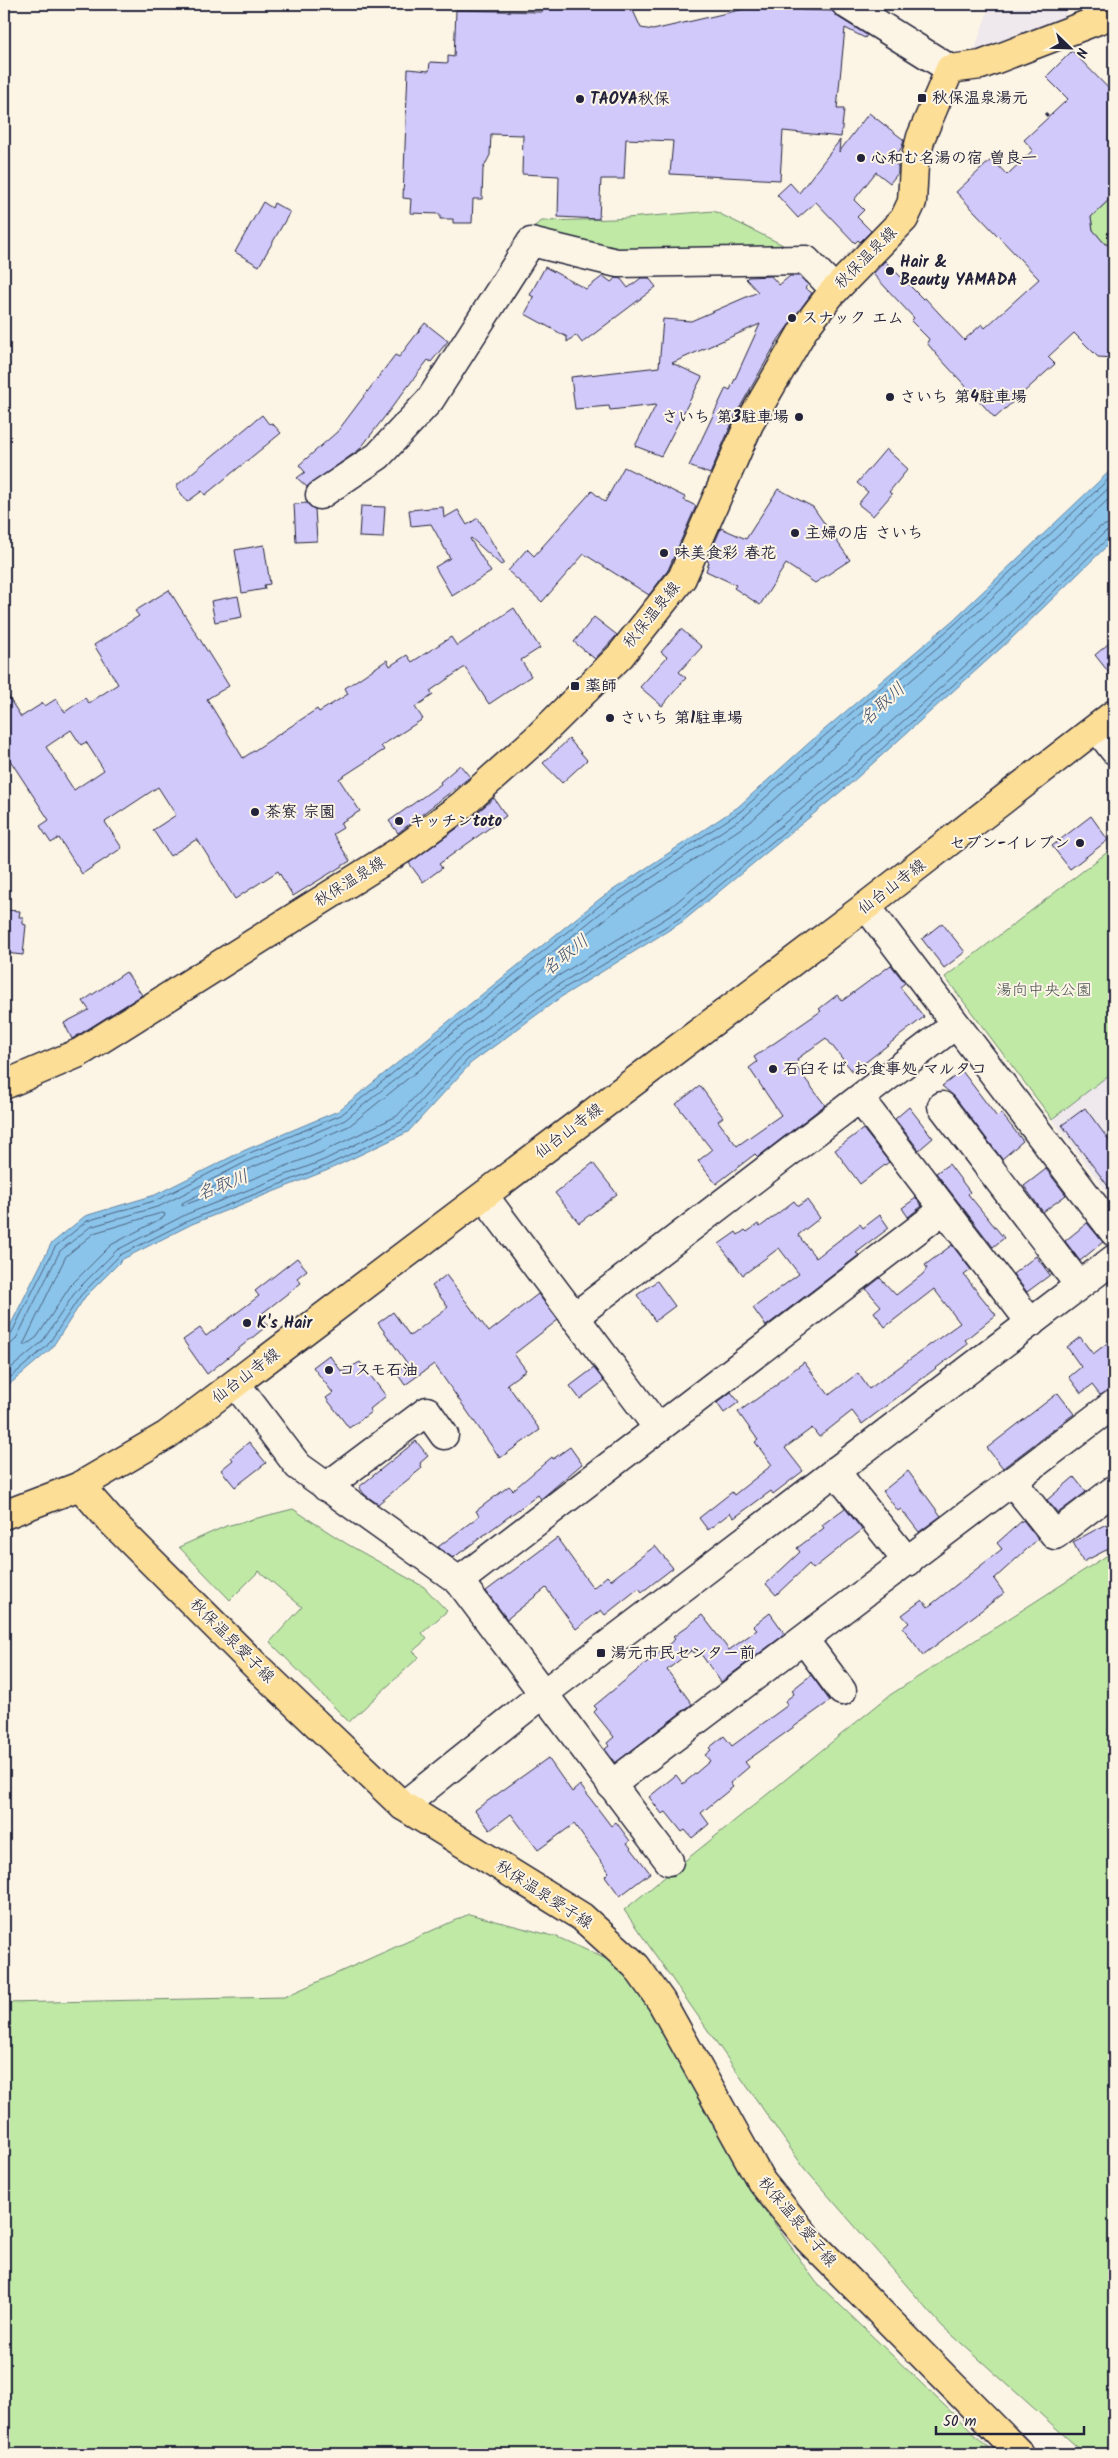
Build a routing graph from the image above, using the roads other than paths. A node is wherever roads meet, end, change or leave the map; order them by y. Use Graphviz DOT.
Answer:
graph roads {
  1 [pos="846,4"];
  2 [pos="1114,14"];
  3 [pos="950,68"];
  4 [pos="835,290"];
  5 [pos="320,495"];
  6 [pos="1106,722"];
  7 [pos="1114,750"];
  8 [pos="866,906"];
  9 [pos="955,1025"];
  10 [pos="4,1085"];
  11 [pos="860,1099"];
  12 [pos="942,1106"];
  13 [pos="484,1196"];
  14 [pos="943,1210"];
  15 [pos="1114,1232"];
  16 [pos="1114,1259"];
  17 [pos="1079,1286"];
  18 [pos="574,1317"];
  19 [pos="1031,1322"];
  20 [pos="236,1384"];
  21 [pos="1114,1404"];
  22 [pos="658,1428"];
  23 [pos="444,1435"];
  24 [pos="835,1471"];
  25 [pos="1012,1481"];
  26 [pos="80,1486"];
  27 [pos="326,1487"];
  28 [pos="1114,1490"];
  29 [pos="4,1515"];
  30 [pos="908,1562"];
  31 [pos="459,1581"];
  32 [pos="804,1640"];
  33 [pos="842,1691"];
  34 [pos="543,1694"];
  35 [pos="611,1785"];
  36 [pos="403,1806"];
  37 [pos="670,1862"];
  38 [pos="1020,2454"];
  1 -- 3 [label="street"];
  2 -- 3 [label="main road"];
  3 -- 4 [label="main road, 秋保温泉線"];
  4 -- 5 [label="street"];
  4 -- 10 [label="main road, 秋保温泉線"];
  6 -- 7 [label="street"];
  6 -- 8 [label="main road, 仙台山寺線"];
  8 -- 9 [label="street"];
  8 -- 13 [label="main road, 仙台山寺線"];
  9 -- 11 [label="street"];
  9 -- 15 [label="street"];
  11 -- 14 [label="street"];
  11 -- 18 [label="street"];
  12 -- 17 [label="street"];
  13 -- 18 [label="street"];
  13 -- 20 [label="main road, 仙台山寺線"];
  14 -- 19 [label="street"];
  14 -- 22 [label="street"];
  16 -- 17 [label="street"];
  17 -- 19 [label="street"];
  18 -- 22 [label="street"];
  19 -- 24 [label="street"];
  20 -- 26 [label="main road, 仙台山寺線"];
  20 -- 27 [label="street"];
  21 -- 25 [label="street"];
  22 -- 31 [label="street"];
  23 -- 27 [label="street"];
  24 -- 30 [label="street"];
  24 -- 34 [label="street"];
  25 -- 28 [label="street"];
  25 -- 30 [label="street"];
  26 -- 29 [label="main road, 仙台山寺線"];
  26 -- 36 [label="main road, 秋保温泉愛子線"];
  27 -- 31 [label="street"];
  30 -- 32 [label="street"];
  31 -- 34 [label="street"];
  32 -- 33 [label="street"];
  32 -- 35 [label="street"];
  34 -- 35 [label="street"];
  34 -- 36 [label="street"];
  35 -- 37 [label="street"];
  36 -- 38 [label="main road, 秋保温泉愛子線"];
}
